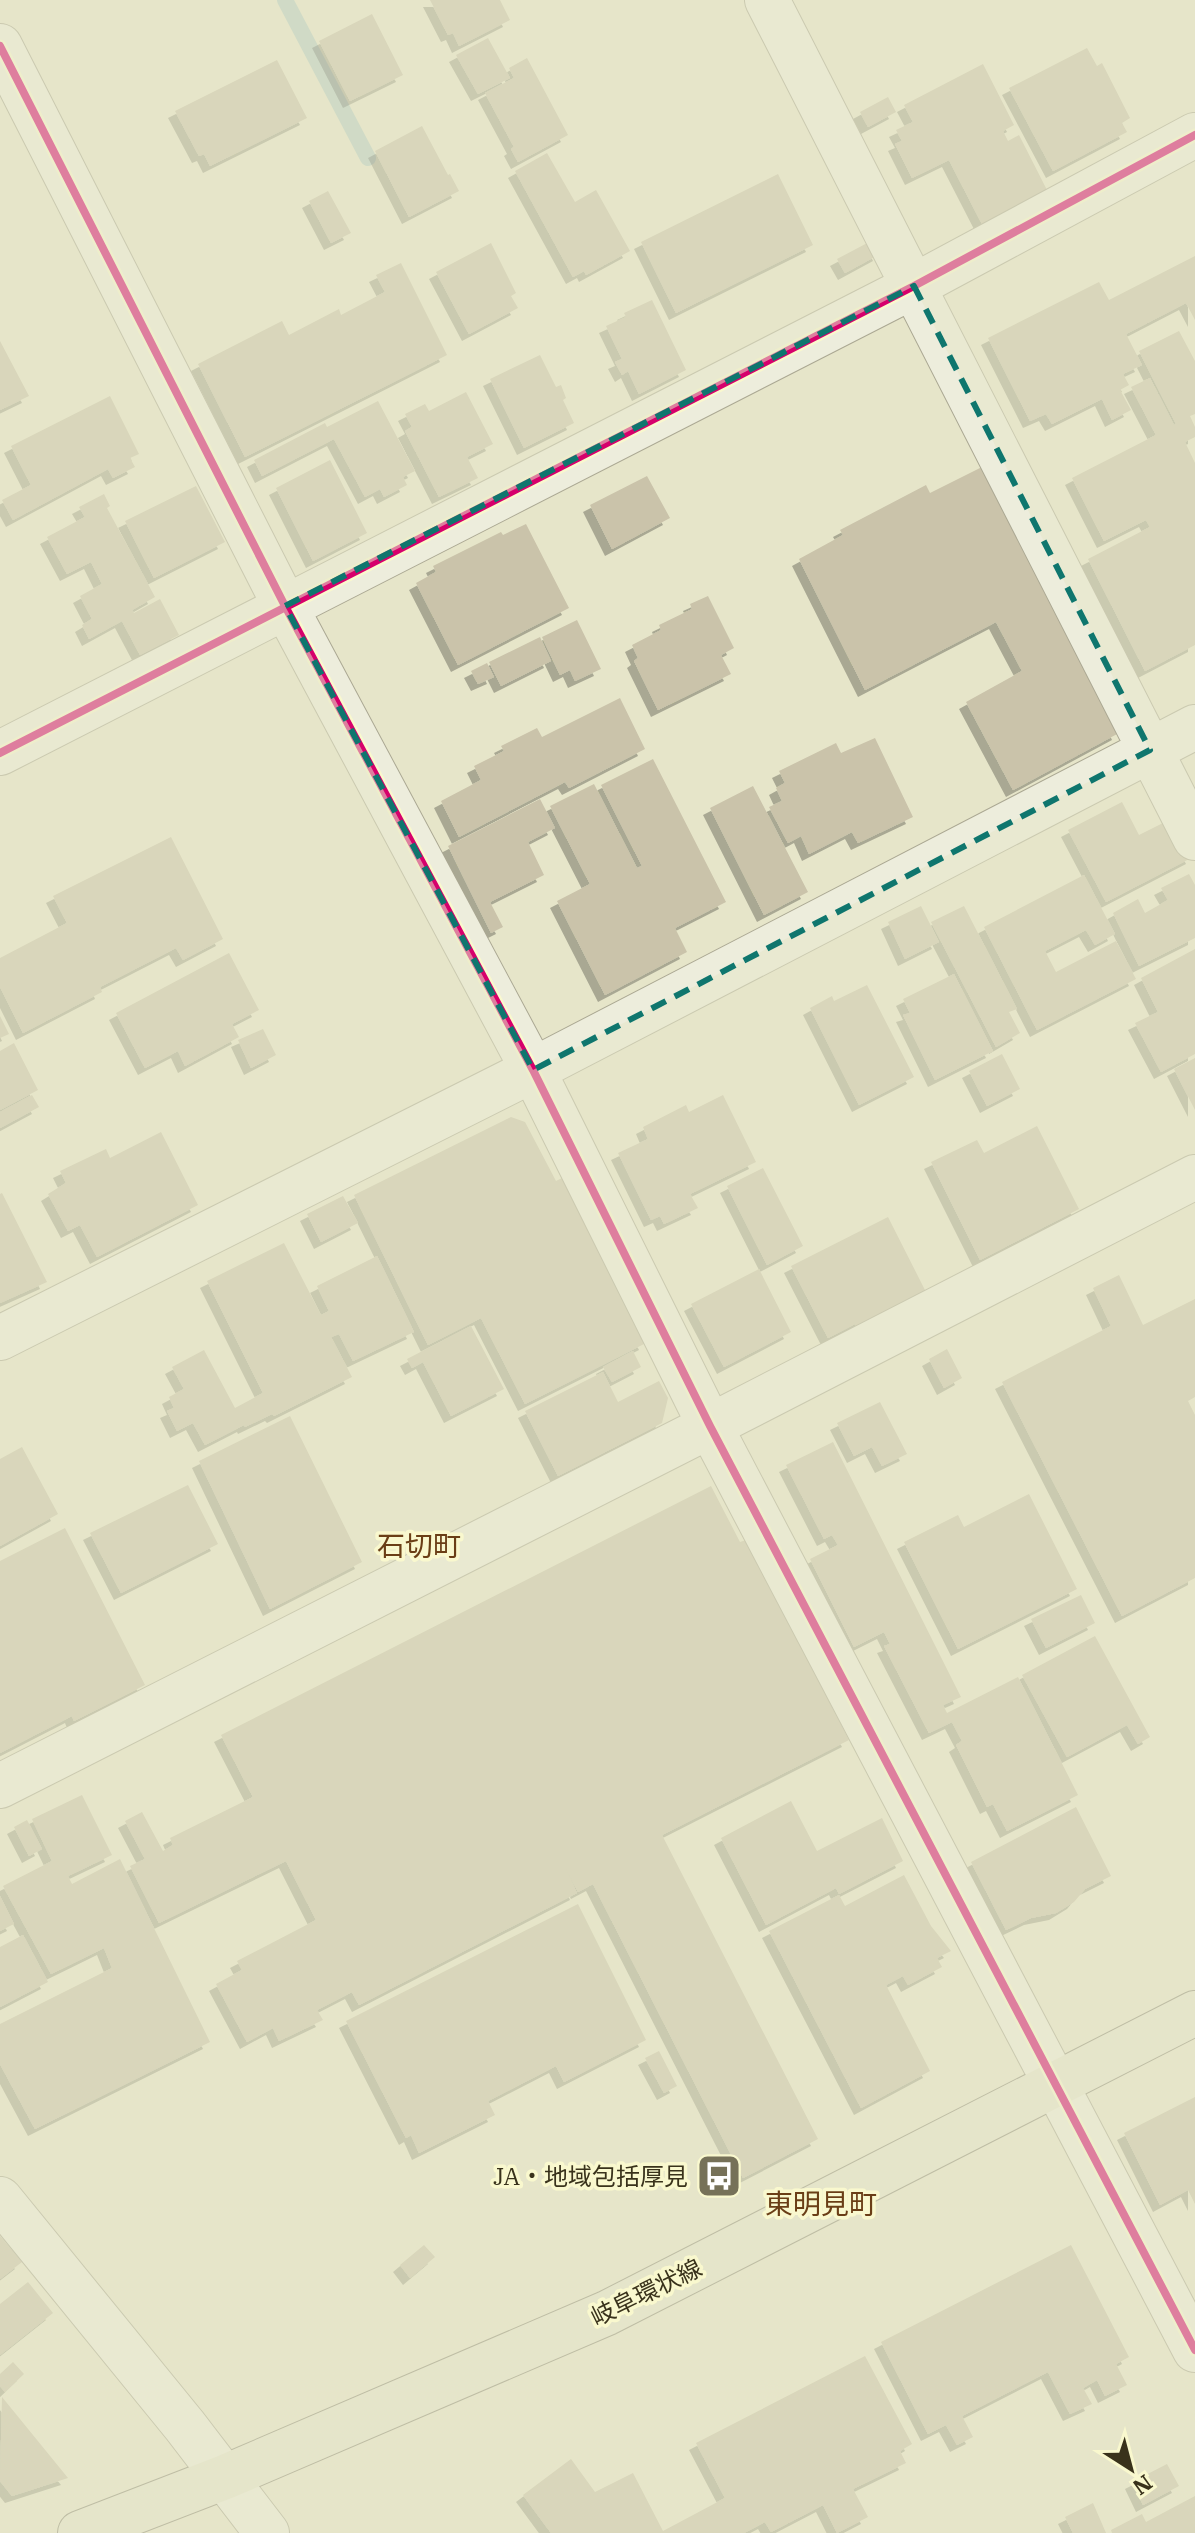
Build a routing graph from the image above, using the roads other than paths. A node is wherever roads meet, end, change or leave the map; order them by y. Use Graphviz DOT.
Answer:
graph roads {
  1 [pos="767,0"];
  2 [pos="0,46"];
  3 [pos="1195,135"];
  4 [pos="914,286"];
  5 [pos="285,606"];
  6 [pos="1195,727"];
  7 [pos="1150,750"];
  8 [pos="0,753"];
  9 [pos="1195,838"];
  10 [pos="533,1070"];
  11 [pos="1195,1177"];
  12 [pos="0,1338"];
  13 [pos="710,1426"];
  14 [pos="0,1786"];
  15 [pos="1195,2013"];
  16 [pos="1056,2085"];
  17 [pos="0,2199"];
  18 [pos="1195,2350"];
  19 [pos="225,2477"];
  20 [pos="80,2533"];
  21 [pos="267,2533"];
  1 -- 4 [label="street"];
  2 -- 5 [label="street"];
  3 -- 4 [label="street"];
  4 -- 5 [label="street"];
  4 -- 7 [label="street"];
  5 -- 8 [label="street"];
  5 -- 10 [label="street"];
  6 -- 7 [label="street"];
  7 -- 9 [label="street"];
  7 -- 10 [label="street"];
  10 -- 12 [label="street"];
  10 -- 13 [label="street"];
  11 -- 13 [label="street"];
  13 -- 14 [label="street"];
  13 -- 16 [label="street"];
  15 -- 16 [label="main road, 岐阜環状線"];
  16 -- 18 [label="street"];
  16 -- 19 [label="main road, 岐阜環状線"];
  17 -- 19 [label="street"];
  19 -- 20 [label="main road, 岐阜環状線"];
  19 -- 21 [label="street"];
}
